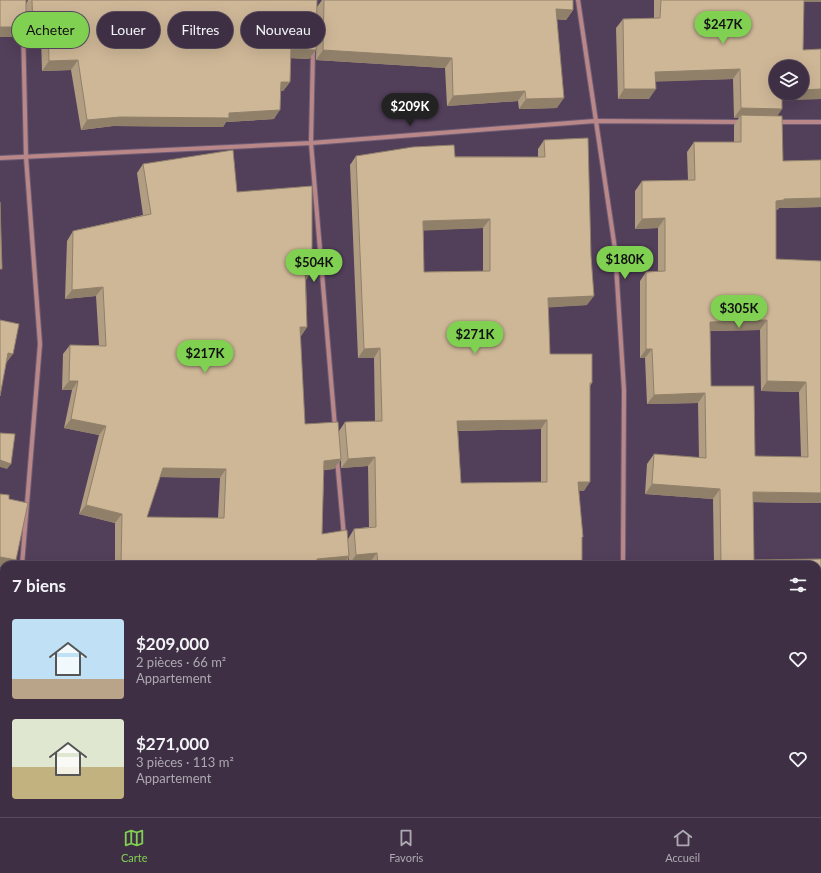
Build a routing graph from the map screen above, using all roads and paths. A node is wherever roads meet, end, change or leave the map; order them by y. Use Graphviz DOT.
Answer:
graph roads {
  1 [pos="578,0"];
  2 [pos="24,48"];
  3 [pos="313,48"];
  4 [pos="595,122"];
  5 [pos="743,122"];
  6 [pos="774,122"];
  7 [pos="821,122"];
  8 [pos="311,143"];
  9 [pos="26,157"];
  10 [pos="0,158"];
  11 [pos="335,430"];
  12 [pos="337,454"];
  13 [pos="344,541"];
  14 [pos="345,549"];
  15 [pos="22,561"];
  16 [pos="346,561"];
  17 [pos="624,561"];
  1 -- 4 [label="street"];
  2 -- 9 [label="street"];
  3 -- 8 [label="street"];
  4 -- 5 [label="street"];
  4 -- 8 [label="street"];
  4 -- 17 [label="street"];
  6 -- 7 [label="street"];
  8 -- 9 [label="street"];
  8 -- 11 [label="street"];
  9 -- 10 [label="street"];
  9 -- 15 [label="street"];
  12 -- 13 [label="street"];
  14 -- 16 [label="street"];
}
